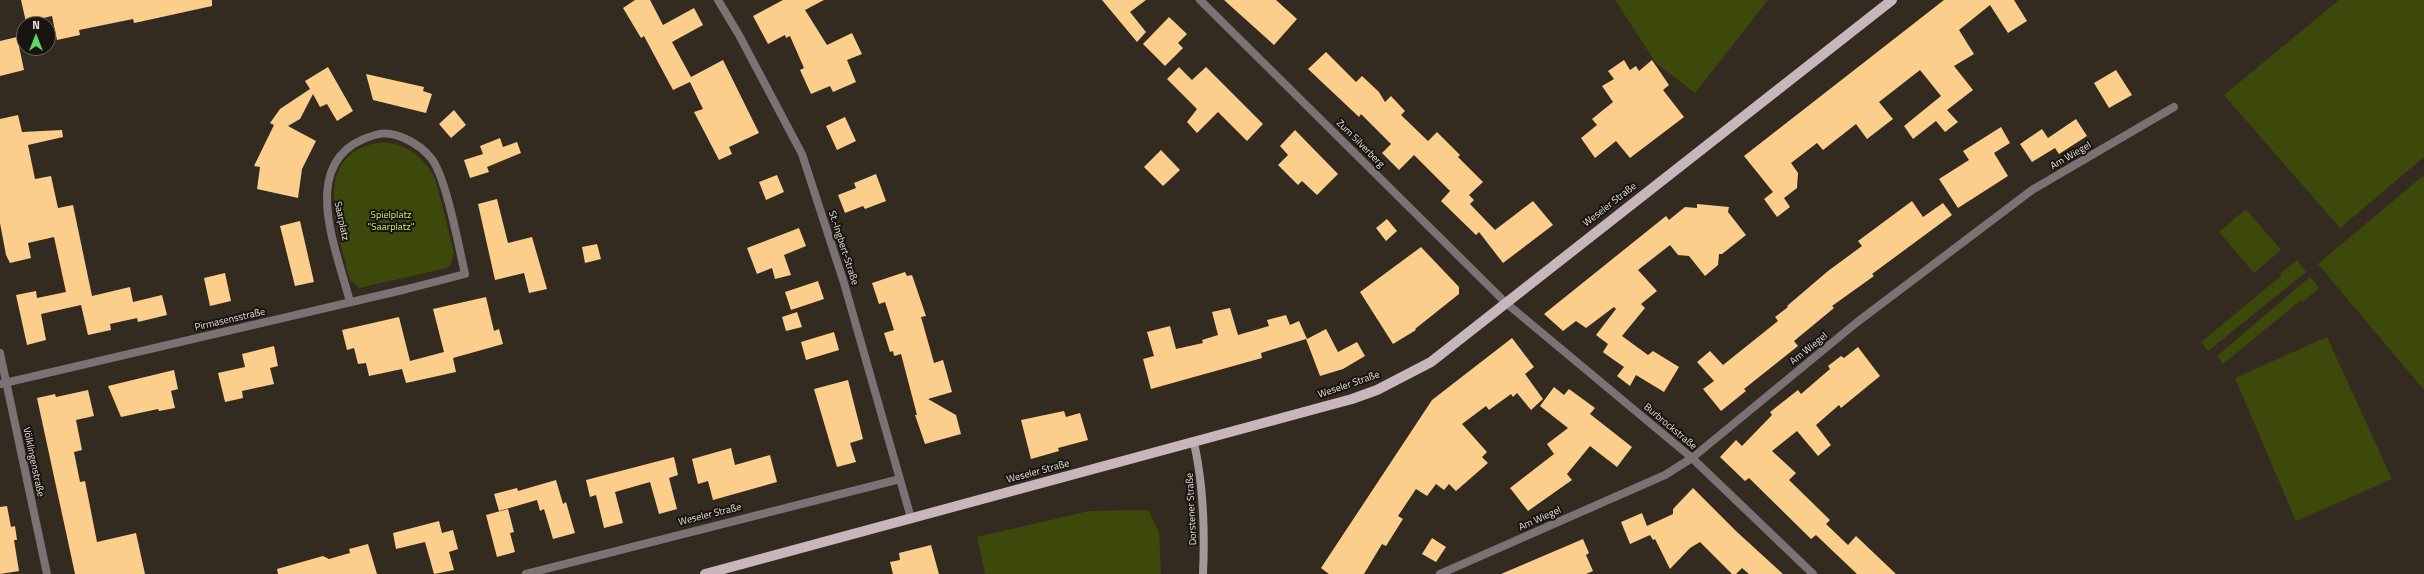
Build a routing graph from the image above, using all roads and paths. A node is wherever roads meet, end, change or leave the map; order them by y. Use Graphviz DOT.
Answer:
graph roads {
  1 [pos="718,0"];
  2 [pos="1200,0"];
  3 [pos="1892,0"];
  4 [pos="2174,107"];
  5 [pos="465,274"];
  6 [pos="350,302"];
  7 [pos="1506,303"];
  8 [pos="0,353"];
  9 [pos="3,384"];
  10 [pos="1194,443"];
  11 [pos="1692,458"];
  12 [pos="900,479"];
  13 [pos="911,518"];
  14 [pos="47,574"];
  15 [pos="526,574"];
  16 [pos="705,574"];
  17 [pos="1203,574"];
  18 [pos="1440,574"];
  19 [pos="1813,574"];
  1 -- 12 [label="street, St.-Ingbert-Straße"];
  2 -- 7 [label="street, Zum Silverberg"];
  3 -- 7 [label="main road, Weseler Straße"];
  4 -- 11 [label="street, Am Wiegel"];
  5 -- 6 [label="street, Pirmasensstraße"];
  5 -- 6 [label="street, Saarplatz"];
  6 -- 9 [label="street, Pirmasensstraße"];
  7 -- 10 [label="main road, Weseler Straße"];
  7 -- 11 [label="street, Burbrockstraße"];
  8 -- 9 [label="street, Völklingenstraße"];
  9 -- 14 [label="street, Völklingenstraße"];
  10 -- 13 [label="main road, Weseler Straße"];
  10 -- 17 [label="main road, Dorstener Straße"];
  11 -- 18 [label="street, Am Wiegel"];
  11 -- 19 [label="street, Burbrockstraße"];
  12 -- 13 [label="street, St.-Ingbert-Straße"];
  12 -- 15 [label="street, Weseler Straße"];
  13 -- 16 [label="main road, Weseler Straße"];
}
